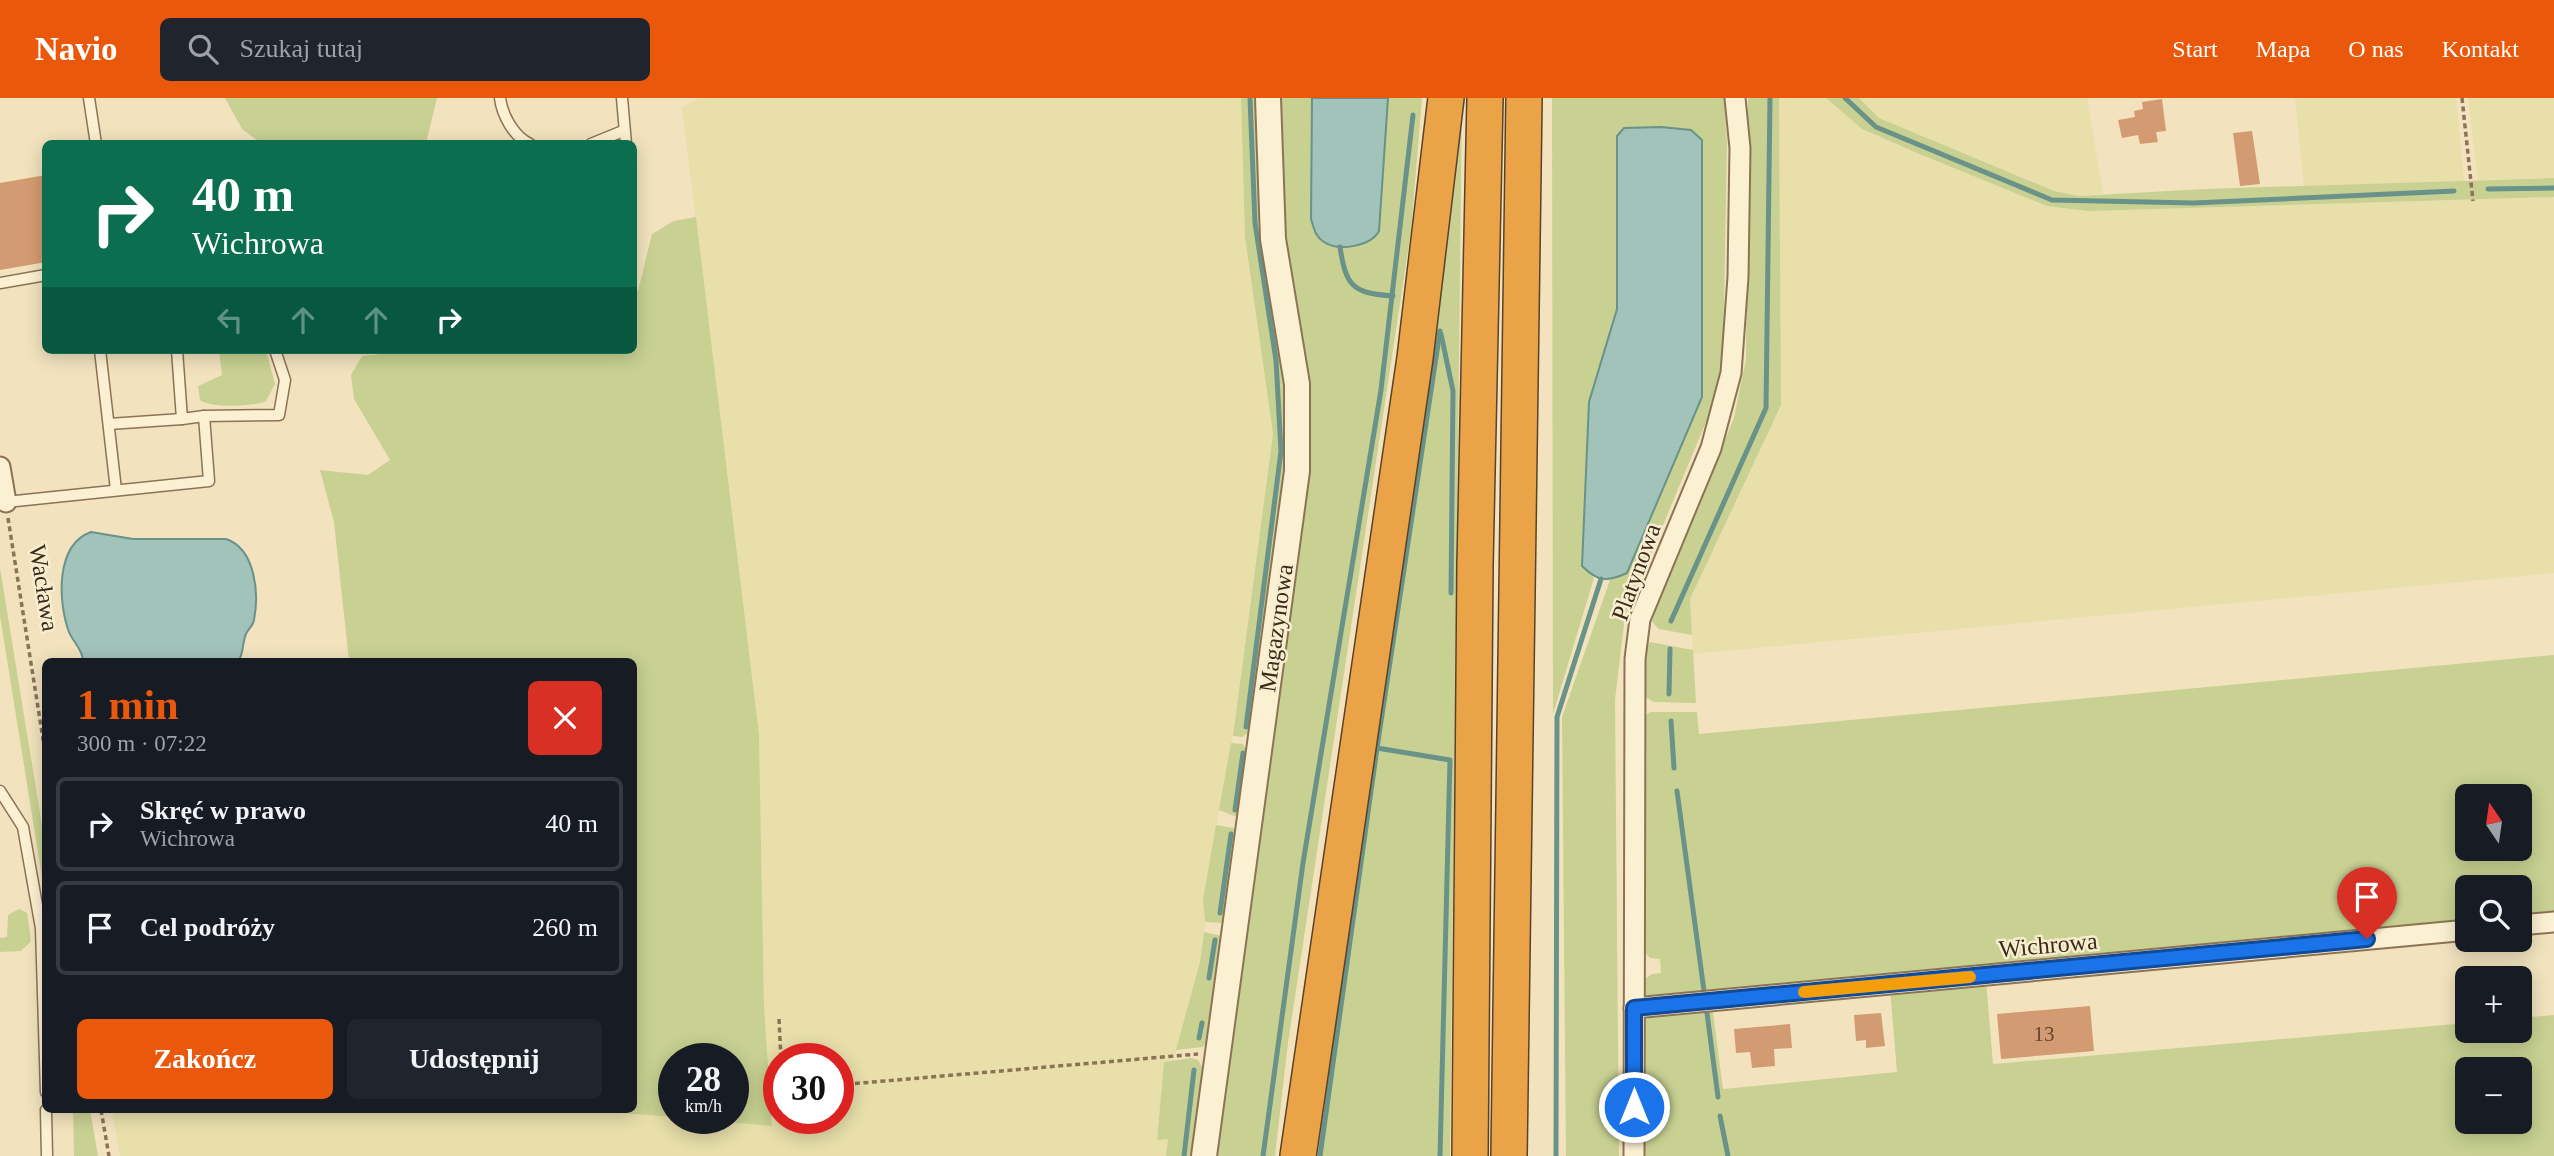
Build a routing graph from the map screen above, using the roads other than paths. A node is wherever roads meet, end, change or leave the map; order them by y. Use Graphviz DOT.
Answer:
graph roads {
  1 [pos="89,98"];
  2 [pos="500,98"];
  3 [pos="622,98"];
  4 [pos="1268,98"];
  5 [pos="1446,98"];
  6 [pos="1485,98"];
  7 [pos="1524,98"];
  8 [pos="1735,98"];
  9 [pos="623,131"];
  10 [pos="95,140"];
  11 [pos="526,140"];
  12 [pos="601,140"];
  13 [pos="625,140"];
  14 [pos="42,276"];
  15 [pos="0,283"];
  16 [pos="100,354"];
  17 [pos="177,354"];
  18 [pos="276,354"];
  19 [pos="204,416"];
  20 [pos="182,419"];
  21 [pos="109,424"];
  22 [pos="0,467"];
  23 [pos="116,490"];
  24 [pos="6,502"];
  25 [pos="0,791"];
  26 [pos="2554,922"];
  27 [pos="2532,924"];
  28 [pos="2455,931"];
  29 [pos="42,961"];
  30 [pos="1634,1008"];
  31 [pos="46,1113"];
  32 [pos="47,1156"];
  33 [pos="1204,1156"];
  34 [pos="1297,1156"];
  35 [pos="1470,1156"];
  36 [pos="1509,1156"];
  37 [pos="1634,1156"];
  1 -- 10 [label="lane"];
  2 -- 11 [label="lane"];
  3 -- 9 [label="lane"];
  4 -- 33 [label="street, Magazynowa"];
  5 -- 34 [label="highway"];
  6 -- 35 [label="highway"];
  7 -- 36 [label="highway"];
  8 -- 30 [label="street, Platynowa"];
  9 -- 12 [label="lane"];
  9 -- 13 [label="lane"];
  14 -- 15 [label="lane"];
  16 -- 21 [label="lane"];
  17 -- 20 [label="lane"];
  18 -- 19 [label="lane"];
  19 -- 20 [label="lane"];
  19 -- 23 [label="lane"];
  20 -- 21 [label="lane"];
  21 -- 23 [label="lane"];
  22 -- 24 [label="street"];
  23 -- 24 [label="lane"];
  25 -- 29 [label="lane"];
  26 -- 27 [label="street"];
  28 -- 30 [label="street, Wichrowa"];
  30 -- 37 [label="street, Platynowa"];
  31 -- 32 [label="lane"];
}
